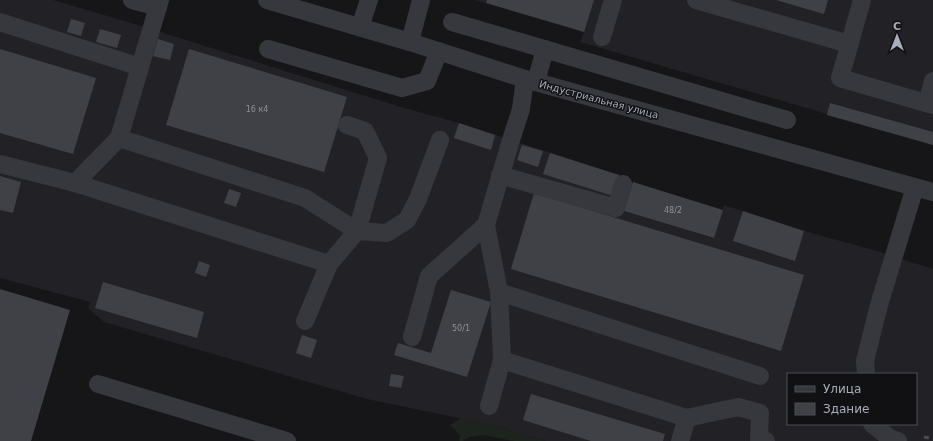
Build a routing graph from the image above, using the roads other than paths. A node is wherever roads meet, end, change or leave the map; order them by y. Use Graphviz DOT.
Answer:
graph roads {
  1 [pos="132,0"];
  2 [pos="267,0"];
  3 [pos="369,0"];
  4 [pos="421,0"];
  5 [pos="613,0"];
  6 [pos="696,0"];
  7 [pos="862,0"];
  8 [pos="159,3"];
  9 [pos="287,3"];
  10 [pos="0,22"];
  11 [pos="452,22"];
  12 [pos="360,27"];
  13 [pos="602,36"];
  14 [pos="410,42"];
  15 [pos="849,44"];
  16 [pos="268,49"];
  17 [pos="545,49"];
  18 [pos="439,51"];
  19 [pos="140,67"];
  20 [pos="530,80"];
  21 [pos="933,81"];
  22 [pos="930,104"];
  23 [pos="787,120"];
  24 [pos="347,125"];
  25 [pos="119,138"];
  26 [pos="440,140"];
  27 [pos="0,164"];
  28 [pos="500,175"];
  29 [pos="75,183"];
  30 [pos="623,184"];
  31 [pos="915,187"];
  32 [pos="933,192"];
  33 [pos="486,225"];
  34 [pos="357,231"];
  35 [pos="329,264"];
  36 [pos="499,292"];
  37 [pos="305,321"];
  38 [pos="412,337"];
  39 [pos="502,360"];
  40 [pos="866,373"];
  41 [pos="760,376"];
  42 [pos="98,384"];
  43 [pos="489,406"];
  44 [pos="687,418"];
  45 [pos="871,425"];
  46 [pos="872,425"];
  47 [pos="287,441"];
  48 [pos="680,441"];
  49 [pos="766,441"];
  50 [pos="876,441"];
  51 [pos="898,441"];
  1 -- 8 [label="street"];
  2 -- 9 [label="street, Индустриальная улица"];
  3 -- 12 [label="street"];
  4 -- 14 [label="street"];
  5 -- 13 [label="street"];
  6 -- 15 [label="street"];
  7 -- 15 [label="street"];
  8 -- 19 [label="street"];
  9 -- 12 [label="street, Индустриальная улица"];
  10 -- 19 [label="street"];
  11 -- 17 [label="street"];
  12 -- 14 [label="street, Индустриальная улица"];
  14 -- 18 [label="street, Индустриальная улица"];
  15 -- 22 [label="street"];
  16 -- 18 [label="street"];
  17 -- 20 [label="street"];
  17 -- 23 [label="street"];
  18 -- 20 [label="street, Индустриальная улица"];
  19 -- 25 [label="street"];
  20 -- 28 [label="street"];
  20 -- 31 [label="street, Индустриальная улица"];
  21 -- 22 [label="street"];
  24 -- 34 [label="street"];
  25 -- 29 [label="street"];
  25 -- 34 [label="street"];
  26 -- 34 [label="street"];
  27 -- 29 [label="street"];
  28 -- 30 [label="street"];
  28 -- 33 [label="street"];
  29 -- 35 [label="street"];
  31 -- 32 [label="street, Индустриальная улица"];
  31 -- 40 [label="street"];
  33 -- 36 [label="street"];
  33 -- 38 [label="street"];
  34 -- 35 [label="street"];
  35 -- 37 [label="street"];
  36 -- 39 [label="street"];
  36 -- 41 [label="street"];
  39 -- 43 [label="street"];
  39 -- 44 [label="street"];
  42 -- 47 [label="street"];
  44 -- 48 [label="street"];
  44 -- 49 [label="street"];
  45 -- 50 [label="street"];
  46 -- 51 [label="street"];
}
